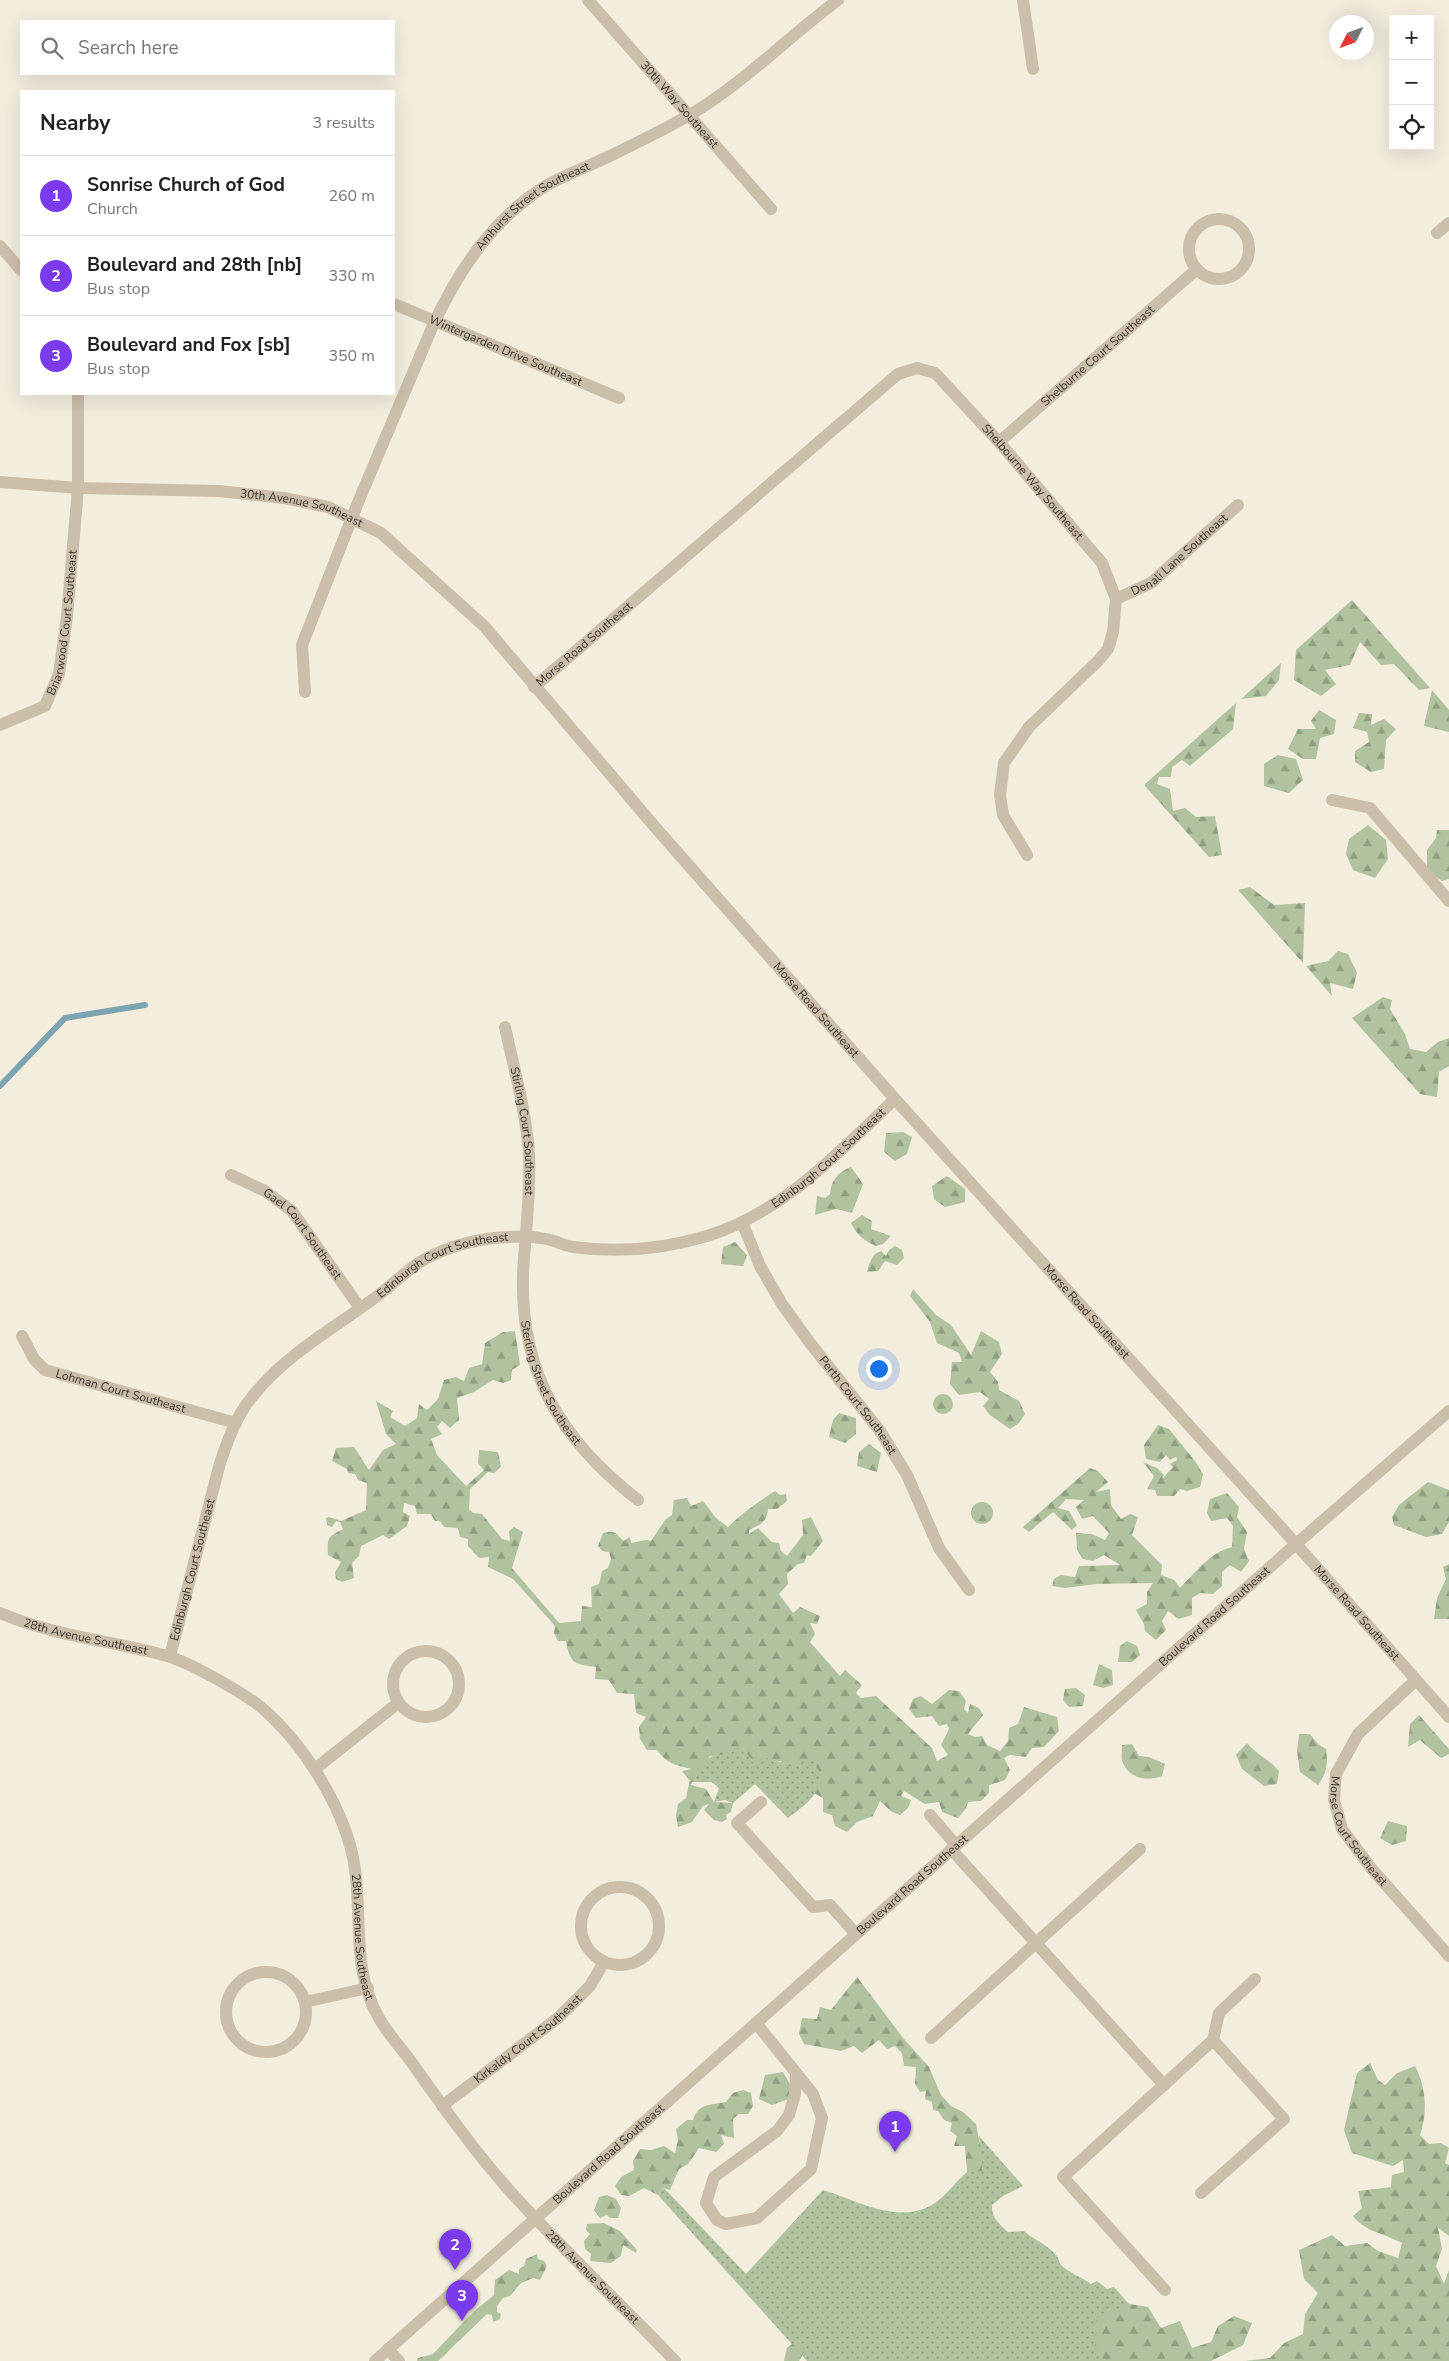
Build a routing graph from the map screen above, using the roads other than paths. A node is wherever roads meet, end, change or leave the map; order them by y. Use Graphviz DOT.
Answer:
graph roads {
  1 [pos="588,0"];
  2 [pos="838,0"];
  3 [pos="1023,0"];
  4 [pos="1033,69"];
  5 [pos="689,115"];
  6 [pos="770,209"];
  7 [pos="1449,223"];
  8 [pos="1437,234"];
  9 [pos="0,246"];
  10 [pos="20,269"];
  11 [pos="1197,269"];
  12 [pos="395,304"];
  13 [pos="434,322"];
  14 [pos="935,373"];
  15 [pos="78,395"];
  16 [pos="619,398"];
  17 [pos="998,442"];
  18 [pos="0,482"];
  19 [pos="78,488"];
  20 [pos="1238,505"];
  21 [pos="351,519"];
  22 [pos="1116,599"];
  23 [pos="534,687"];
  24 [pos="304,692"];
  25 [pos="0,725"];
  26 [pos="1332,800"];
  27 [pos="1027,855"];
  28 [pos="1449,900"];
  29 [pos="505,1028"];
  30 [pos="895,1099"];
  31 [pos="231,1175"];
  32 [pos="742,1222"];
  33 [pos="527,1237"];
  34 [pos="360,1308"];
  35 [pos="22,1336"];
  36 [pos="1449,1411"];
  37 [pos="236,1423"];
  38 [pos="638,1500"];
  39 [pos="1296,1544"];
  40 [pos="970,1590"];
  41 [pos="0,1613"];
  42 [pos="170,1656"];
  43 [pos="1416,1680"];
  44 [pos="398,1703"];
  45 [pos="1449,1717"];
  46 [pos="315,1769"];
  47 [pos="761,1802"];
  48 [pos="930,1815"];
  49 [pos="954,1847"];
  50 [pos="1140,1849"];
  51 [pos="856,1934"];
  52 [pos="1036,1943"];
  53 [pos="1449,1956"];
  54 [pos="604,1962"];
  55 [pos="1255,1979"];
  56 [pos="368,1988"];
  57 [pos="305,2002"];
  58 [pos="756,2023"];
  59 [pos="931,2038"];
  60 [pos="1213,2040"];
  61 [pos="796,2073"];
  62 [pos="1164,2084"];
  63 [pos="442,2106"];
  64 [pos="1201,2193"];
  65 [pos="536,2218"];
  66 [pos="1165,2290"];
  67 [pos="388,2349"];
  68 [pos="375,2361"];
  69 [pos="399,2361"];
  70 [pos="676,2361"];
  1 -- 5 [label="street, 30th Way Southeast"];
  2 -- 5 [label="street, Amhurst Street Southeast"];
  3 -- 4 [label="street"];
  5 -- 6 [label="street, 30th Way Southeast"];
  5 -- 13 [label="street, Amhurst Street Southeast"];
  7 -- 8 [label="street"];
  9 -- 10 [label="street"];
  11 -- 11 [label="street"];
  11 -- 17 [label="street, Shelburne Court Southeast"];
  12 -- 13 [label="street, Wintergarden Drive Southeast"];
  13 -- 16 [label="street, Wintergarden Drive Southeast"];
  13 -- 21 [label="street, Amhurst Street Southeast"];
  14 -- 17 [label="street, Shelbourne Way Southeast"];
  14 -- 23 [label="street, Morse Road Southeast"];
  15 -- 19 [label="street, Briarwood Court Southeast"];
  17 -- 22 [label="street, Shelbourne Way Southeast"];
  18 -- 19 [label="street, 30th Avenue Southeast"];
  19 -- 21 [label="street, 30th Avenue Southeast"];
  19 -- 25 [label="street, Briarwood Court Southeast"];
  20 -- 22 [label="street, Denali Lane Southeast"];
  21 -- 23 [label="street, 30th Avenue Southeast"];
  21 -- 24 [label="street, Amhurst Street Southeast"];
  22 -- 27 [label="street"];
  23 -- 30 [label="street, Morse Road Southeast"];
  26 -- 28 [label="street"];
  29 -- 33 [label="street, Stirling Court Southeast"];
  30 -- 32 [label="street, Edinburgh Court Southeast"];
  30 -- 39 [label="street, Morse Road Southeast"];
  31 -- 34 [label="street, Gael Court Southeast"];
  32 -- 33 [label="street, Edinburgh Court Southeast"];
  32 -- 40 [label="street, Perth Court Southeast"];
  33 -- 34 [label="street, Edinburgh Court Southeast"];
  33 -- 38 [label="street, Sterling Street Southeast"];
  34 -- 37 [label="street, Edinburgh Court Southeast"];
  35 -- 37 [label="street, Lohman Court Southeast"];
  36 -- 39 [label="street, Boulevard Road Southeast"];
  37 -- 42 [label="street, Edinburgh Court Southeast"];
  39 -- 43 [label="street, Morse Road Southeast"];
  39 -- 49 [label="street, Boulevard Road Southeast"];
  41 -- 42 [label="street, 28th Avenue Southeast"];
  42 -- 46 [label="street, 28th Avenue Southeast"];
  43 -- 45 [label="street, Morse Road Southeast"];
  43 -- 53 [label="street, Morse Court Southeast"];
  44 -- 44 [label="street"];
  44 -- 46 [label="street"];
  46 -- 56 [label="street, 28th Avenue Southeast"];
  47 -- 51 [label="street"];
  48 -- 49 [label="street"];
  49 -- 51 [label="street, Boulevard Road Southeast"];
  49 -- 52 [label="street"];
  50 -- 52 [label="street"];
  51 -- 58 [label="street, Boulevard Road Southeast"];
  52 -- 59 [label="street"];
  52 -- 62 [label="street"];
  54 -- 54 [label="street"];
  54 -- 63 [label="street, Kirkaldy Court Southeast"];
  55 -- 60 [label="street"];
  56 -- 57 [label="street"];
  56 -- 63 [label="street, 28th Avenue Southeast"];
  57 -- 57 [label="street"];
  58 -- 61 [label="street"];
  58 -- 65 [label="street, Boulevard Road Southeast"];
  60 -- 62 [label="street"];
  60 -- 64 [label="street"];
  61 -- 61 [label="street"];
  62 -- 66 [label="street"];
  63 -- 65 [label="street, 28th Avenue Southeast"];
  65 -- 67 [label="street, Boulevard Road Southeast"];
  65 -- 70 [label="street, 28th Avenue Southeast"];
  67 -- 68 [label="street, Boulevard Road Southeast"];
  67 -- 69 [label="street"];
}
